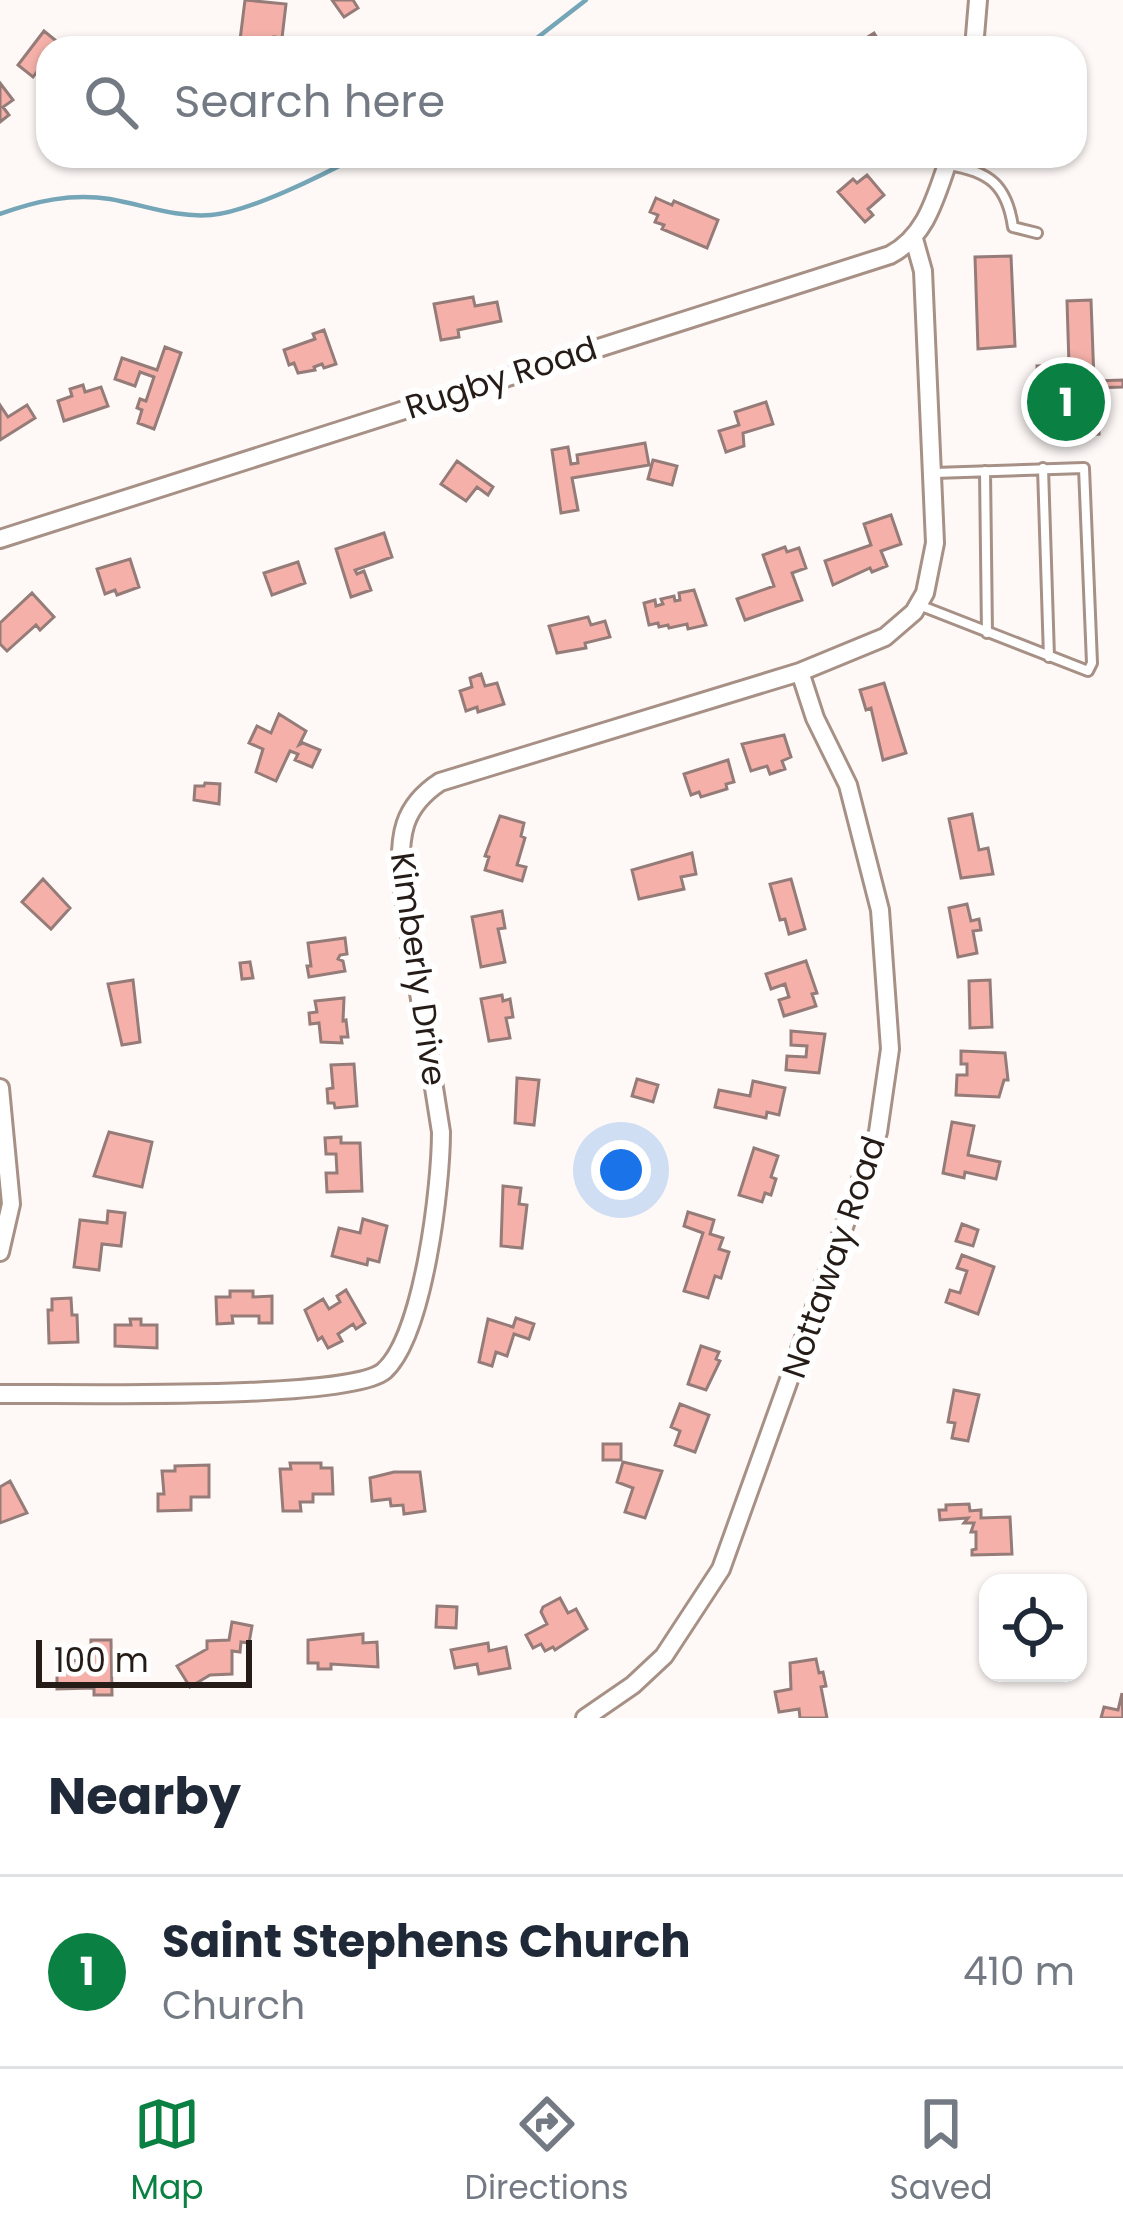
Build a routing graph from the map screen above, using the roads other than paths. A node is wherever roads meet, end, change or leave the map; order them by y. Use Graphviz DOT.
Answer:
graph roads {
  1 [pos="978,0"];
  2 [pos="975,36"];
  3 [pos="946,168"];
  4 [pos="972,168"];
  5 [pos="1037,233"];
  6 [pos="914,238"];
  7 [pos="1043,468"];
  8 [pos="986,471"];
  9 [pos="934,473"];
  10 [pos="0,539"];
  11 [pos="918,605"];
  12 [pos="987,633"];
  13 [pos="1049,657"];
  14 [pos="800,672"];
  15 [pos="0,1088"];
  16 [pos="0,1252"];
  17 [pos="0,1394"];
  18 [pos="585,1718"];
  1 -- 2 [label="street"];
  3 -- 6 [label="street"];
  4 -- 5 [label="lane"];
  6 -- 9 [label="street"];
  6 -- 10 [label="street, Rugby Road"];
  7 -- 8 [label="lane"];
  7 -- 13 [label="lane"];
  7 -- 13 [label="lane"];
  8 -- 9 [label="lane"];
  8 -- 12 [label="lane"];
  9 -- 11 [label="street"];
  11 -- 12 [label="lane"];
  11 -- 14 [label="street, Kimberly Drive"];
  12 -- 13 [label="lane"];
  14 -- 17 [label="street, Kimberly Drive"];
  14 -- 18 [label="street, Nottaway Road"];
  15 -- 16 [label="street"];
}
